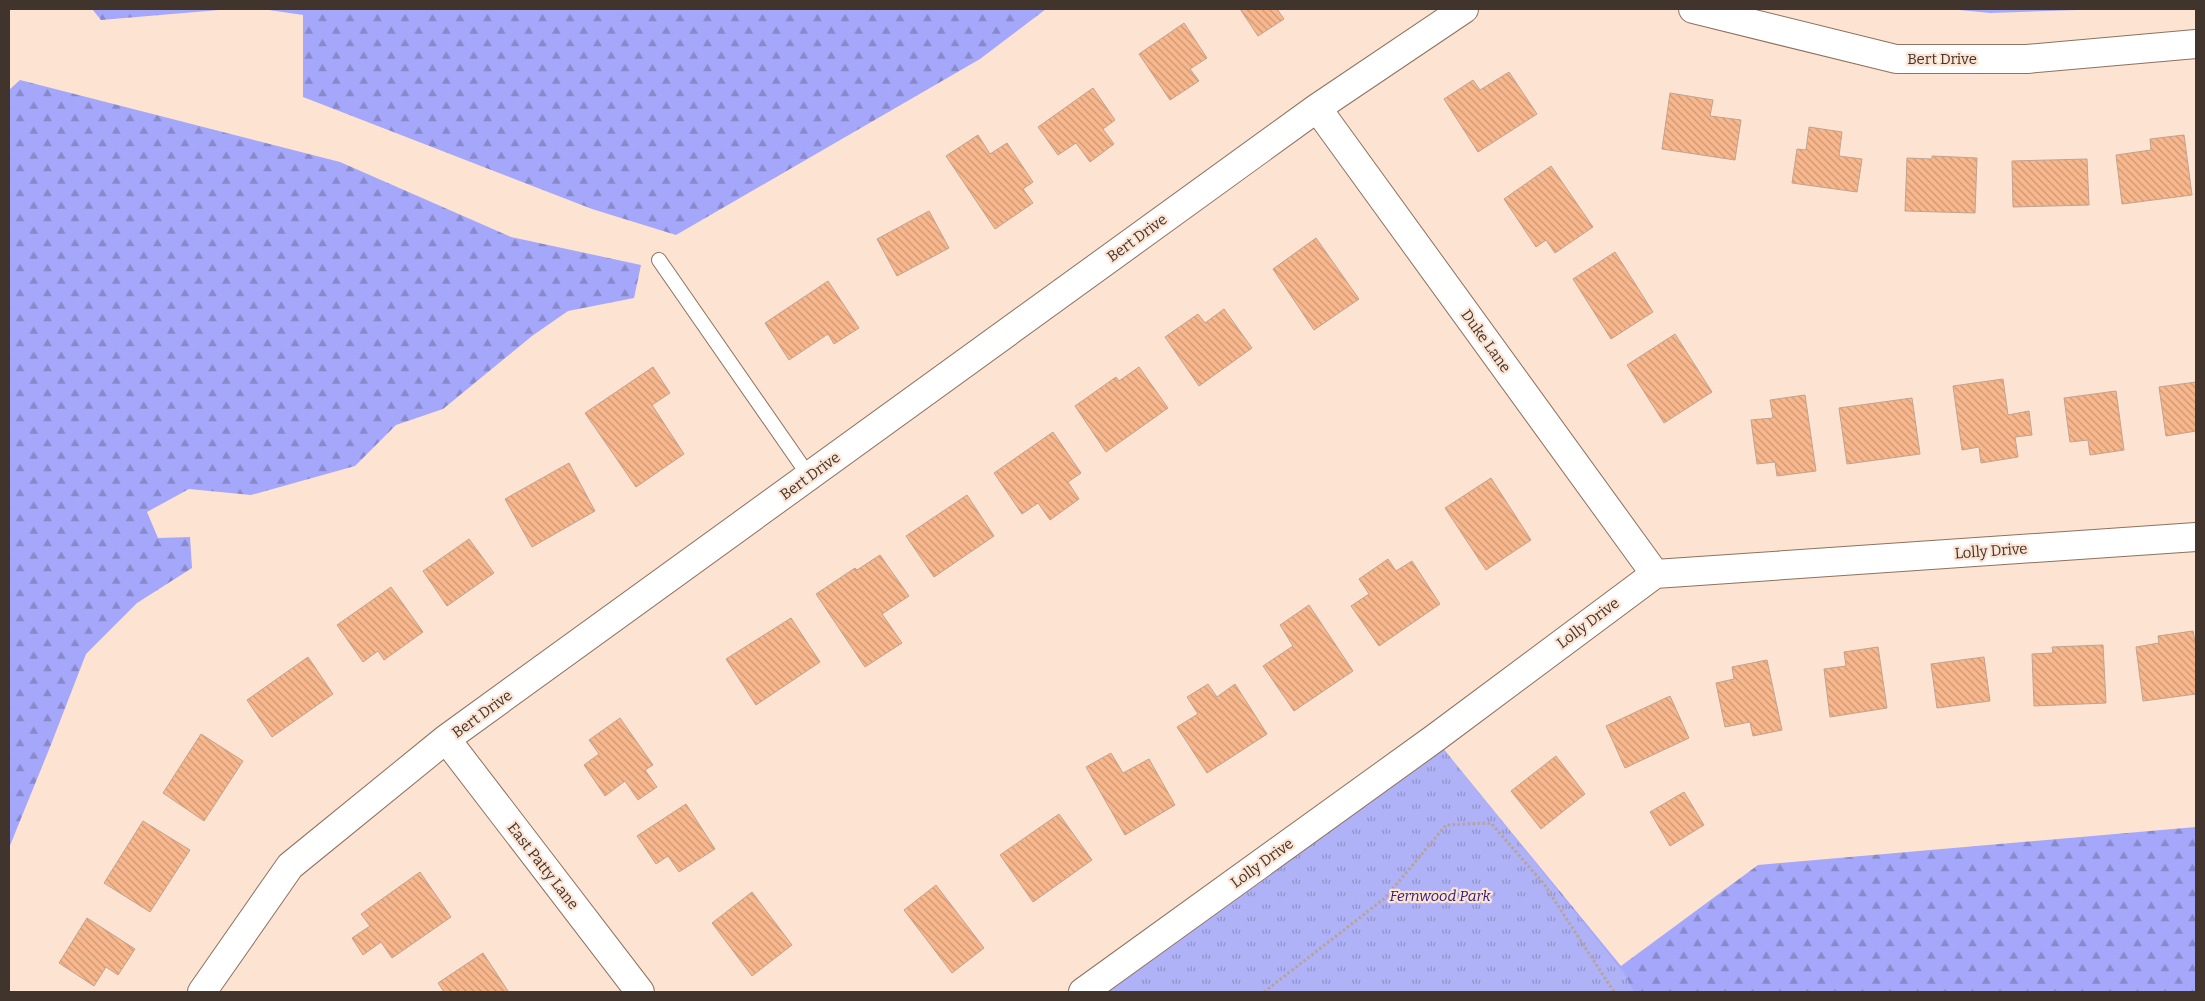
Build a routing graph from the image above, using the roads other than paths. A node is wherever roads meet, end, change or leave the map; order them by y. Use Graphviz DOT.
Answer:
graph roads {
  1 [pos="1464,9"];
  2 [pos="1693,9"];
  3 [pos="2196,44"];
  4 [pos="1317,108"];
  5 [pos="659,260"];
  6 [pos="810,476"];
  7 [pos="2196,537"];
  8 [pos="1655,574"];
  9 [pos="446,739"];
  10 [pos="202,992"];
  11 [pos="640,992"];
  12 [pos="1083,992"];
  1 -- 4 [label="street, Bert Drive"];
  2 -- 3 [label="street, Bert Drive"];
  4 -- 6 [label="street, Bert Drive"];
  4 -- 8 [label="street, Duke Lane"];
  5 -- 6 [label="lane"];
  6 -- 9 [label="street, Bert Drive"];
  7 -- 8 [label="street, Lolly Drive"];
  8 -- 12 [label="street, Lolly Drive"];
  9 -- 10 [label="street, Bert Drive"];
  9 -- 11 [label="street, East Patty Lane"];
}
